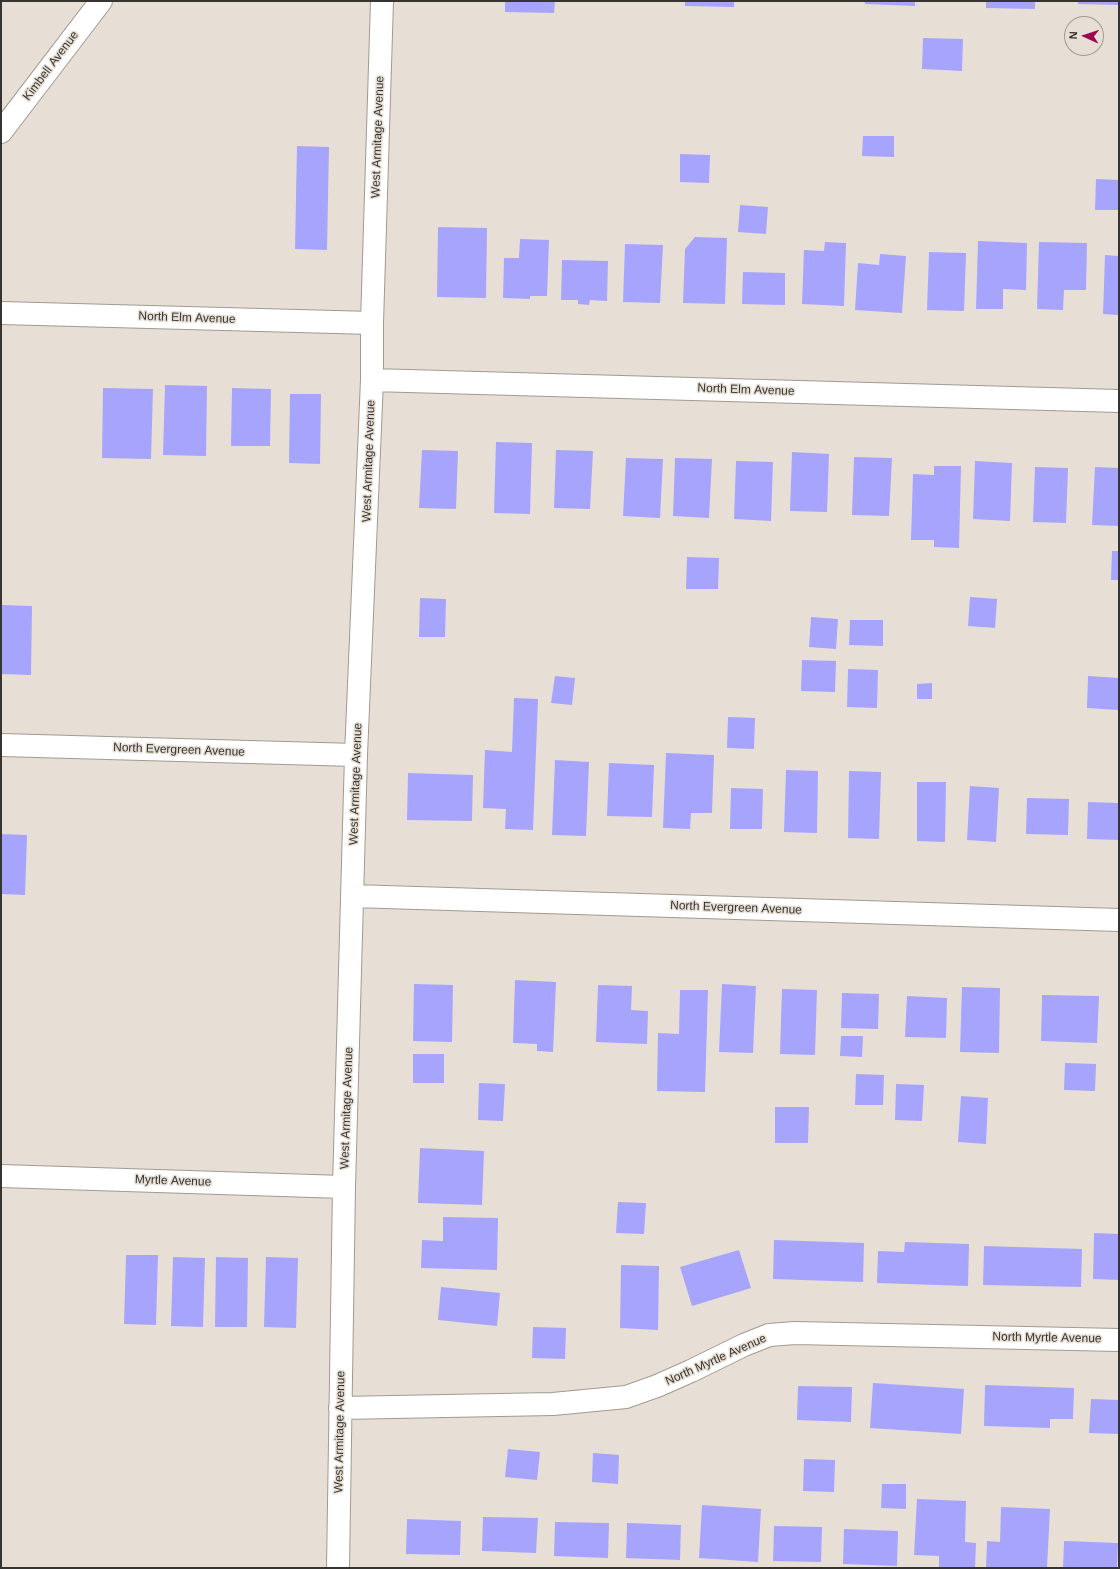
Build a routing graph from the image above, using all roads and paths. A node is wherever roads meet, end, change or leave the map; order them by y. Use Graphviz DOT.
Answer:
graph roads {
  1 [pos="101,1"];
  2 [pos="382,1"];
  3 [pos="1,132"];
  4 [pos="1,313"];
  5 [pos="372,323"];
  6 [pos="372,380"];
  7 [pos="1119,401"];
  8 [pos="1,745"];
  9 [pos="356,755"];
  10 [pos="353,896"];
  11 [pos="1119,920"];
  12 [pos="1,1176"];
  13 [pos="344,1187"];
  14 [pos="1119,1340"];
  15 [pos="340,1408"];
  16 [pos="338,1568"];
  1 -- 3 [label="street, Kimbell Avenue"];
  2 -- 5 [label="street, West Armitage Avenue"];
  4 -- 5 [label="street, North Elm Avenue"];
  5 -- 6 [label="street, West Armitage Avenue"];
  6 -- 7 [label="street, North Elm Avenue"];
  6 -- 9 [label="street, West Armitage Avenue"];
  8 -- 9 [label="street, North Evergreen Avenue"];
  9 -- 10 [label="street, West Armitage Avenue"];
  10 -- 11 [label="street, North Evergreen Avenue"];
  10 -- 13 [label="street, West Armitage Avenue"];
  12 -- 13 [label="street, Myrtle Avenue"];
  13 -- 15 [label="street, West Armitage Avenue"];
  14 -- 15 [label="street, North Myrtle Avenue"];
  15 -- 16 [label="street, West Armitage Avenue"];
}
